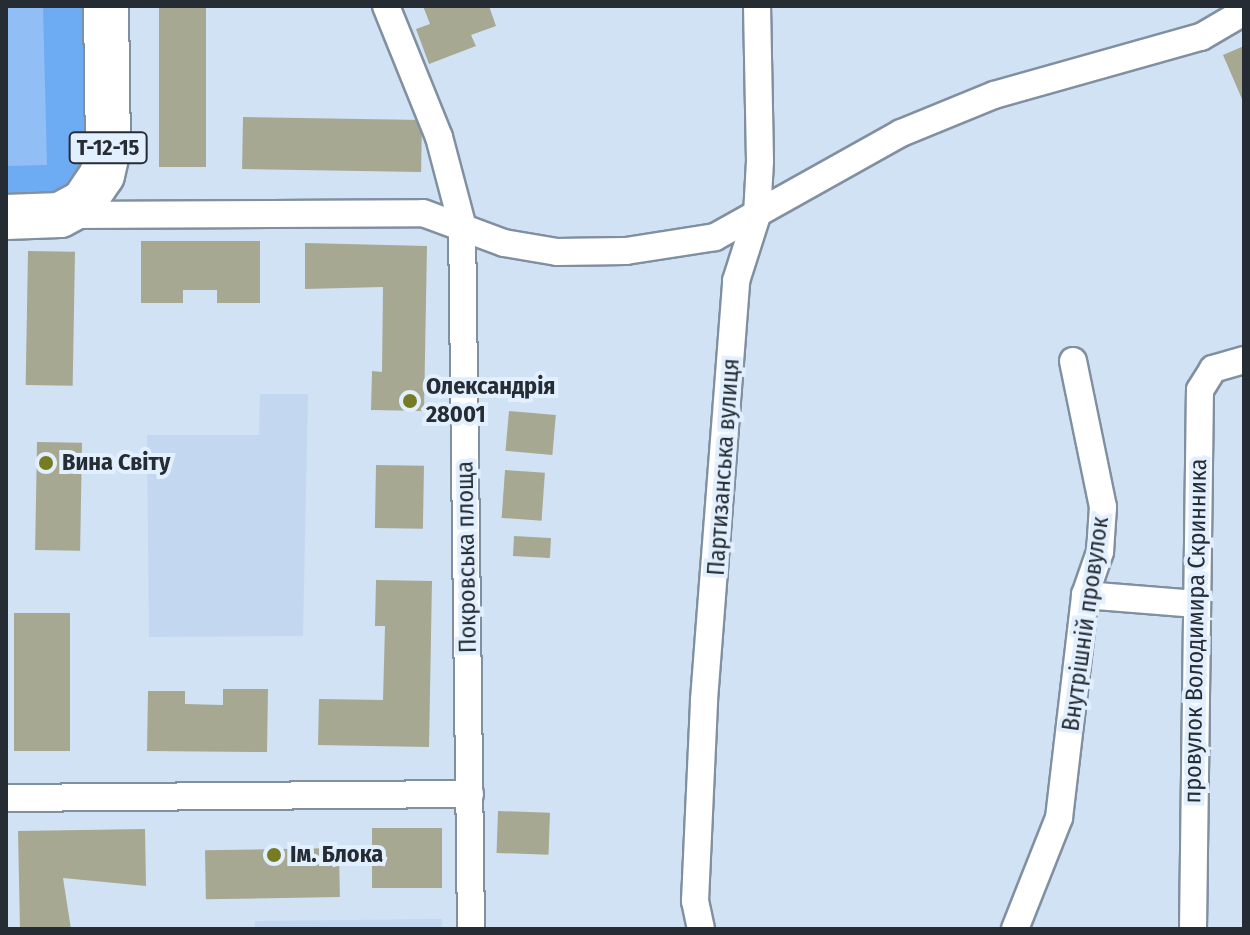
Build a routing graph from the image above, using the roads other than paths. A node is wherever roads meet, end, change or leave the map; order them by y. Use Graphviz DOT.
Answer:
graph roads {
  1 [pos="106,6"];
  2 [pos="386,6"];
  3 [pos="757,6"];
  4 [pos="1244,12"];
  5 [pos="60,215"];
  6 [pos="757,215"];
  7 [pos="6,217"];
  8 [pos="462,224"];
  9 [pos="1244,360"];
  10 [pos="1073,361"];
  11 [pos="1085,595"];
  12 [pos="1196,604"];
  13 [pos="470,794"];
  14 [pos="6,798"];
  15 [pos="471,929"];
  16 [pos="701,929"];
  17 [pos="1015,929"];
  18 [pos="1193,929"];
  1 -- 5 [label="highway, Т-12-15"];
  2 -- 8 [label="street, Покровська площа"];
  3 -- 6 [label="street, Партизанська вулиця"];
  4 -- 6 [label="street"];
  5 -- 7 [label="highway"];
  5 -- 8 [label="street"];
  6 -- 8 [label="street"];
  6 -- 16 [label="street, Партизанська вулиця"];
  8 -- 13 [label="street, Покровська площа"];
  9 -- 12 [label="street, провулок Володимира Скринника"];
  10 -- 11 [label="street, Внутрішній провулок"];
  11 -- 12 [label="street"];
  11 -- 17 [label="street, Внутрішній провулок"];
  12 -- 18 [label="street, провулок Володимира Скринника"];
  13 -- 14 [label="street"];
  13 -- 15 [label="street, Покровська площа"];
}
